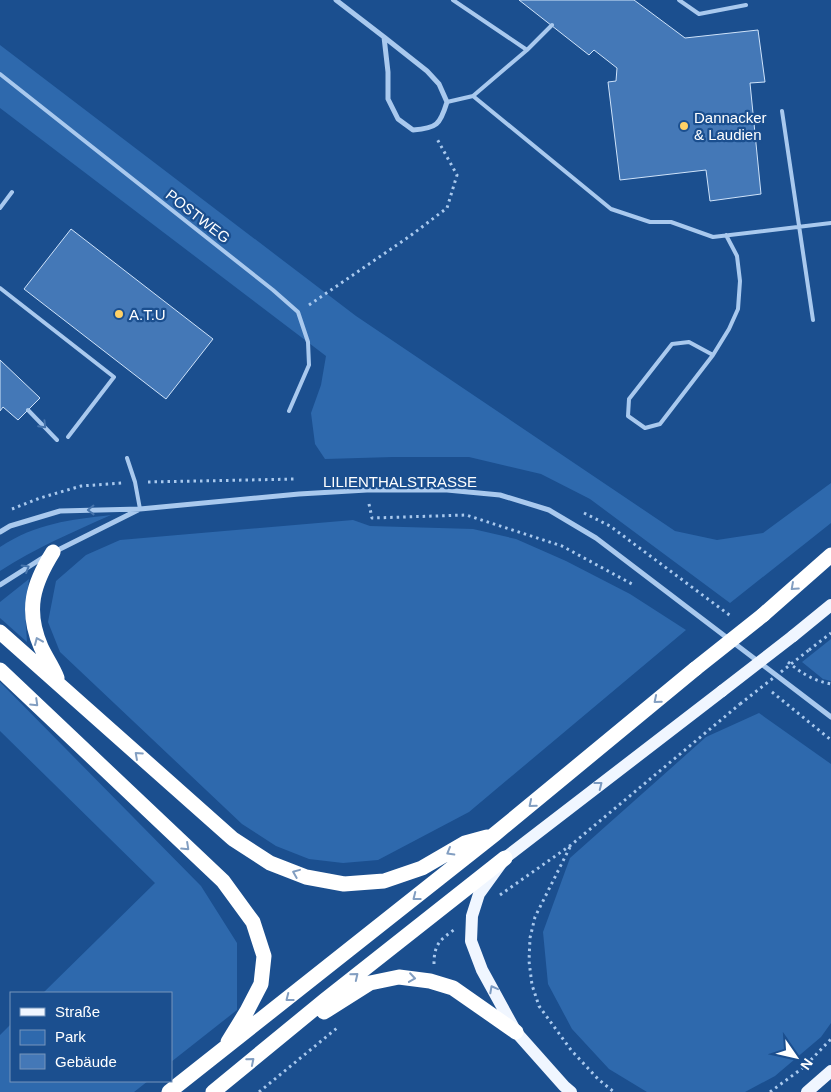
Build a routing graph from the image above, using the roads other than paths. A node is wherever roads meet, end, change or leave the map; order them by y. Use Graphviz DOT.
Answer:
graph roads {
  1 [pos="336,0"];
  2 [pos="453,0"];
  3 [pos="679,0"];
  4 [pos="746,5"];
  5 [pos="552,25"];
  6 [pos="384,37"];
  7 [pos="527,50"];
  8 [pos="0,74"];
  9 [pos="473,96"];
  10 [pos="447,102"];
  11 [pos="782,111"];
  12 [pos="12,192"];
  13 [pos="0,208"];
  14 [pos="831,223"];
  15 [pos="799,226"];
  16 [pos="726,235"];
  17 [pos="0,288"];
  18 [pos="812,320"];
  19 [pos="713,355"];
  20 [pos="28,410"];
  21 [pos="289,410"];
  22 [pos="68,437"];
  23 [pos="57,440"];
  24 [pos="127,458"];
  25 [pos="140,509"];
  26 [pos="0,532"];
  27 [pos="53,552"];
  28 [pos="831,555"];
  29 [pos="0,584"];
  30 [pos="831,605"];
  31 [pos="0,632"];
  32 [pos="0,670"];
  33 [pos="60,684"];
  34 [pos="831,717"];
  35 [pos="495,834"];
  36 [pos="505,858"];
  37 [pos="303,1018"];
  38 [pos="516,1032"];
  39 [pos="224,1050"];
  40 [pos="831,1071"];
  41 [pos="169,1092"];
  42 [pos="213,1092"];
  43 [pos="572,1092"];
  44 [pos="807,1092"];
  1 -- 6 [label="street"];
  2 -- 7 [label="lane"];
  3 -- 4 [label="lane"];
  5 -- 7 [label="lane"];
  6 -- 10 [label="street"];
  6 -- 10 [label="street"];
  7 -- 9 [label="lane"];
  8 -- 21 [label="lane, POSTWEG"];
  9 -- 10 [label="lane"];
  9 -- 16 [label="lane"];
  11 -- 15 [label="lane"];
  12 -- 13 [label="lane"];
  14 -- 15 [label="lane"];
  15 -- 16 [label="lane"];
  15 -- 18 [label="lane"];
  16 -- 19 [label="lane"];
  17 -- 22 [label="lane"];
  19 -- 19 [label="lane"];
  20 -- 23 [label="lane, one-way"];
  24 -- 25 [label="lane"];
  25 -- 26 [label="street, LILIENTHALSTRASSE, one-way"];
  25 -- 27 [label="street, LILIENTHALSTRASSE"];
  25 -- 34 [label="street, LILIENTHALSTRASSE"];
  29 -- 27 [label="street, LILIENTHALSTRASSE, one-way"];
  33 -- 27 [label="highway, one-way"];
  28 -- 35 [label="highway, one-way, bridge"];
  36 -- 30 [label="main road, one-way, bridge"];
  31 -- 33 [label="highway"];
  32 -- 39 [label="highway, one-way"];
  35 -- 33 [label="highway, one-way"];
  35 -- 39 [label="highway, one-way"];
  37 -- 36 [label="highway, one-way"];
  38 -- 36 [label="main road, one-way"];
  37 -- 38 [label="highway, one-way"];
  42 -- 37 [label="highway, one-way"];
  38 -- 43 [label="main road"];
  39 -- 41 [label="highway"];
  40 -- 44 [label="main road"];
}
